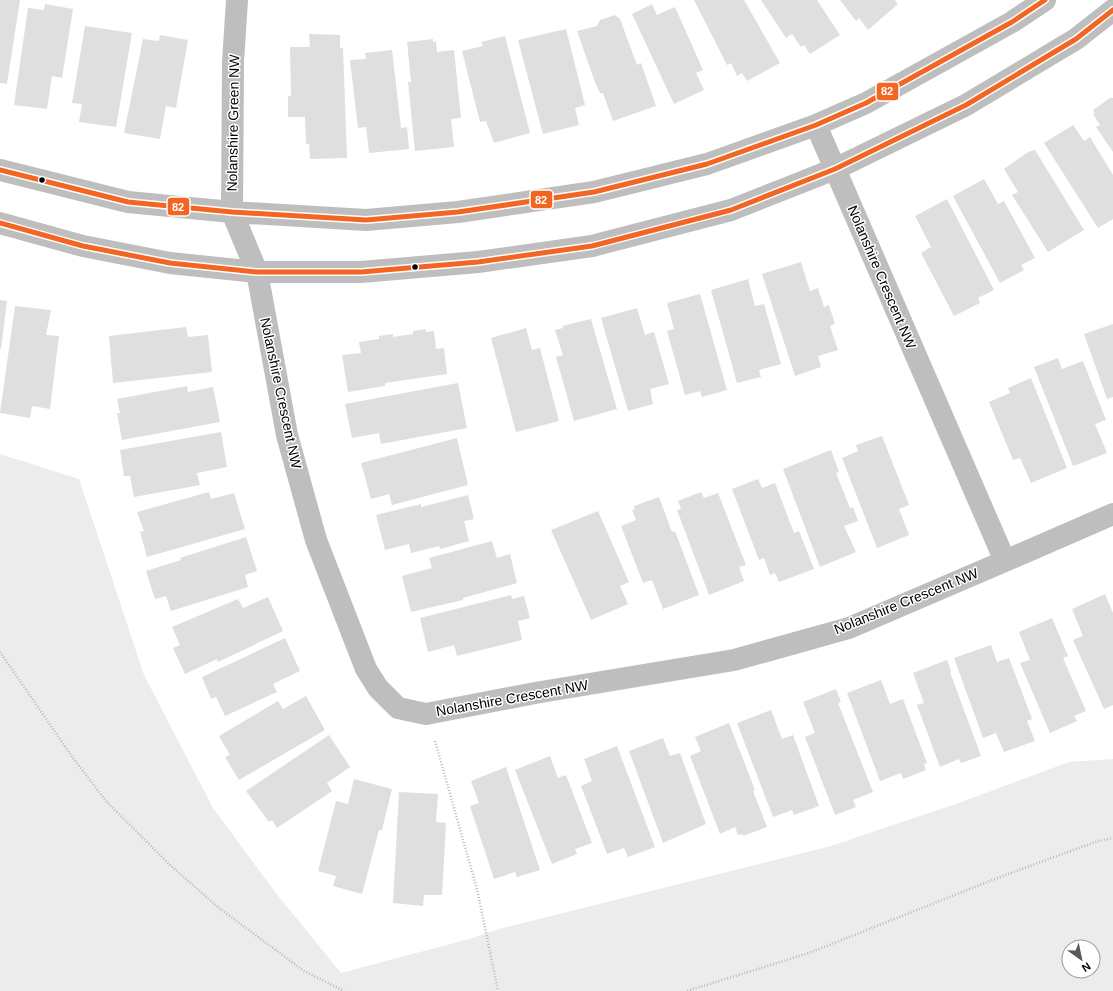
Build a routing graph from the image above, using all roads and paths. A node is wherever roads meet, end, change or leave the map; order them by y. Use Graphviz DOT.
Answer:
graph roads {
  1 [pos="237,0"];
  2 [pos="1045,0"];
  3 [pos="1113,10"];
  4 [pos="816,125"];
  5 [pos="835,169"];
  6 [pos="0,170"];
  7 [pos="232,212"];
  8 [pos="0,223"];
  9 [pos="245,243"];
  10 [pos="257,272"];
  11 [pos="1113,514"];
  12 [pos="1005,561"];
  13 [pos="0,652"];
  14 [pos="426,714"];
  15 [pos="1113,838"];
  16 [pos="344,991"];
  17 [pos="498,991"];
  18 [pos="686,991"];
  1 -- 7 [label="street, Nolanshire Green NW"];
  2 -- 4 [label="street"];
  3 -- 5 [label="street"];
  4 -- 5 [label="street, Nolanshire Crescent NW"];
  4 -- 7 [label="street"];
  5 -- 10 [label="street"];
  5 -- 12 [label="street, Nolanshire Crescent NW"];
  6 -- 7 [label="street"];
  7 -- 9 [label="street, Nolanshire Green NW"];
  8 -- 10 [label="street"];
  9 -- 10 [label="street, Nolanshire Crescent NW"];
  10 -- 14 [label="street, Nolanshire Crescent NW"];
  11 -- 12 [label="street, Nolanshire Crescent NW"];
  12 -- 14 [label="street, Nolanshire Crescent NW"];
  13 -- 16 [label="path"];
  14 -- 17 [label="path"];
  15 -- 18 [label="path"];
}
